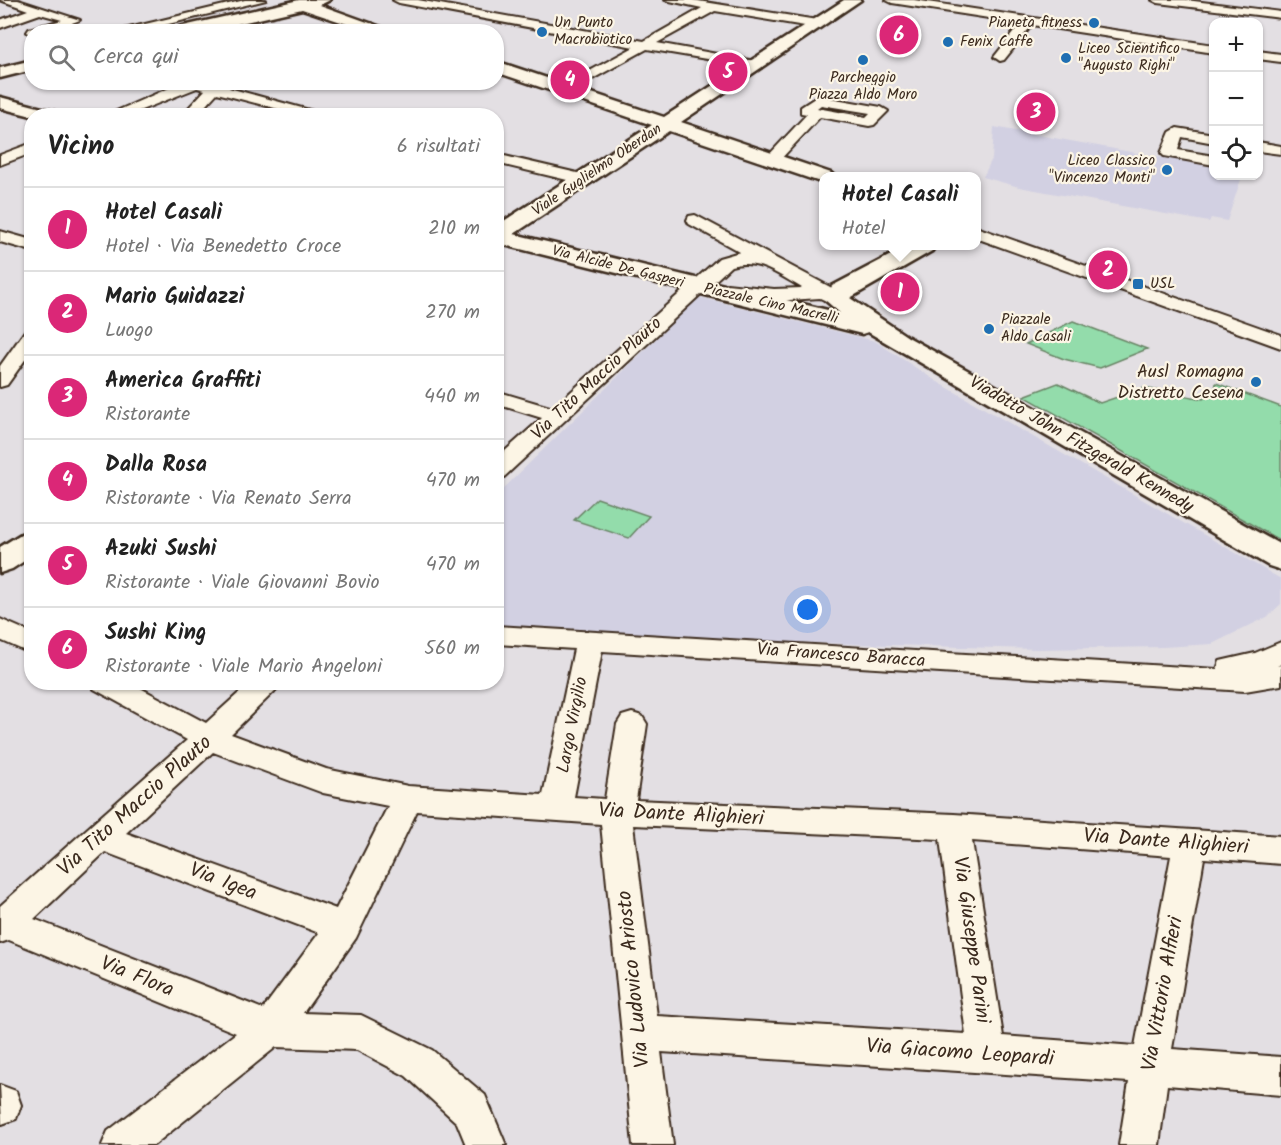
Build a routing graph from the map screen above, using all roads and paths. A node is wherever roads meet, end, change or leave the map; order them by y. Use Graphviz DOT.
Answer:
graph roads {
  1 [pos="6,0"];
  2 [pos="260,0"];
  3 [pos="323,0"];
  4 [pos="399,0"];
  5 [pos="671,0"];
  6 [pos="854,0"];
  7 [pos="892,0"];
  8 [pos="1158,0"];
  9 [pos="294,2"];
  10 [pos="713,7"];
  11 [pos="36,11"];
  12 [pos="1281,15"];
  13 [pos="1028,22"];
  14 [pos="0,24"];
  15 [pos="62,24"];
  16 [pos="154,24"];
  17 [pos="210,24"];
  18 [pos="353,24"];
  19 [pos="817,24"];
  20 [pos="645,44"];
  21 [pos="1209,48"];
  22 [pos="1263,56"];
  23 [pos="1000,57"];
  24 [pos="1281,58"];
  25 [pos="755,65"];
  26 [pos="24,67"];
  27 [pos="504,69"];
  28 [pos="0,73"];
  29 [pos="567,89"];
  30 [pos="175,90"];
  31 [pos="213,90"];
  32 [pos="218,90"];
  33 [pos="0,102"];
  34 [pos="131,108"];
  35 [pos="196,108"];
  36 [pos="291,108"];
  37 [pos="24,109"];
  38 [pos="817,112"];
  39 [pos="668,123"];
  40 [pos="1209,138"];
  41 [pos="1263,147"];
  42 [pos="24,150"];
  43 [pos="1281,150"];
  44 [pos="773,159"];
  45 [pos="1209,159"];
  46 [pos="0,160"];
  47 [pos="504,160"];
  48 [pos="819,175"];
  49 [pos="584,179"];
  50 [pos="695,220"];
  51 [pos="504,231"];
  52 [pos="981,234"];
  53 [pos="0,236"];
  54 [pos="504,238"];
  55 [pos="24,244"];
  56 [pos="917,250"];
  57 [pos="766,261"];
  58 [pos="697,287"];
  59 [pos="834,295"];
  60 [pos="880,331"];
  61 [pos="1281,342"];
  62 [pos="24,343"];
  63 [pos="24,346"];
  64 [pos="0,350"];
  65 [pos="0,381"];
  66 [pos="504,400"];
  67 [pos="556,416"];
  68 [pos="504,465"];
  69 [pos="24,546"];
  70 [pos="1281,559"];
  71 [pos="0,562"];
  72 [pos="0,628"];
  73 [pos="504,635"];
  74 [pos="590,640"];
  75 [pos="24,641"];
  76 [pos="1281,652"];
  77 [pos="1281,675"];
  78 [pos="1185,677"];
  79 [pos="119,690"];
  80 [pos="261,690"];
  81 [pos="632,724"];
  82 [pos="209,738"];
  83 [pos="408,798"];
  84 [pos="556,809"];
  85 [pos="619,812"];
  86 [pos="954,826"];
  87 [pos="102,837"];
  88 [pos="1190,843"];
  89 [pos="1281,850"];
  90 [pos="3,926"];
  91 [pos="344,927"];
  92 [pos="270,1029"];
  93 [pos="640,1033"];
  94 [pos="987,1053"];
  95 [pos="1150,1067"];
  96 [pos="1281,1076"];
  97 [pos="122,1145"];
  98 [pos="486,1145"];
  99 [pos="653,1145"];
  100 [pos="1139,1145"];
  1 -- 11 [label="street"];
  2 -- 16 [label="street"];
  3 -- 9 [label="main road"];
  4 -- 20 [label="street"];
  5 -- 10 [label="street"];
  6 -- 19 [label="main road, Viale Guglielmo Oberdan"];
  7 -- 13 [label="street"];
  8 -- 12 [label="street"];
  9 -- 17 [label="main road"];
  9 -- 18 [label="main road"];
  10 -- 19 [label="street"];
  10 -- 20 [label="street"];
  11 -- 14 [label="street"];
  11 -- 15 [label="street"];
  13 -- 21 [label="street"];
  13 -- 23 [label="street"];
  19 -- 25 [label="main road, Viale Guglielmo Oberdan"];
  20 -- 25 [label="street"];
  20 -- 29 [label="street"];
  22 -- 24 [label="street"];
  25 -- 39 [label="main road, Viale Guglielmo Oberdan"];
  26 -- 28 [label="main road"];
  27 -- 29 [label="main road"];
  29 -- 39 [label="main road"];
  30 -- 34 [label="street"];
  31 -- 35 [label="street"];
  32 -- 36 [label="street"];
  33 -- 37 [label="main road"];
  38 -- 44 [label="street"];
  39 -- 44 [label="main road"];
  39 -- 49 [label="main road, Viale Guglielmo Oberdan"];
  40 -- 45 [label="street"];
  41 -- 43 [label="street"];
  42 -- 46 [label="street"];
  44 -- 48 [label="main road"];
  47 -- 49 [label="street"];
  49 -- 51 [label="main road, Viale Guglielmo Oberdan"];
  50 -- 57 [label="street"];
  52 -- 61 [label="street"];
  53 -- 55 [label="street"];
  54 -- 58 [label="main road, Via Alcide De Gasperi"];
  56 -- 59 [label="main road"];
  57 -- 58 [label="street, Via Alcide De Gasperi"];
  57 -- 59 [label="street"];
  58 -- 59 [label="street, Piazzale Cino Macrelli"];
  58 -- 60 [label="main road, Piazzale Cino Macrelli"];
  58 -- 67 [label="street, Via Tito Maccio Plauto"];
  59 -- 60 [label="main road, Piazzale Cino Macrelli"];
  60 -- 70 [label="main road, Viadotto John Fitzgerald Kennedy"];
  62 -- 64 [label="street"];
  63 -- 65 [label="street"];
  66 -- 67 [label="street"];
  67 -- 68 [label="street, Via Tito Maccio Plauto"];
  69 -- 71 [label="main road"];
  72 -- 75 [label="street"];
  73 -- 74 [label="street, Via Francesco Baracca"];
  74 -- 78 [label="street, Via Francesco Baracca"];
  74 -- 84 [label="street, Largo Virgilio"];
  76 -- 78 [label="street, Via Francesco Baracca"];
  77 -- 78 [label="street, Via Francesco Baracca"];
  79 -- 82 [label="street, Via Dante Alighieri"];
  80 -- 82 [label="street, Via Tito Maccio Plauto"];
  81 -- 85 [label="street"];
  82 -- 83 [label="street, Via Dante Alighieri"];
  82 -- 87 [label="street, Via Tito Maccio Plauto"];
  83 -- 84 [label="street, Via Dante Alighieri"];
  83 -- 91 [label="street"];
  84 -- 85 [label="street, Via Dante Alighieri"];
  85 -- 86 [label="street, Via Dante Alighieri"];
  85 -- 93 [label="street, Via Ludovico Ariosto"];
  86 -- 88 [label="street, Via Dante Alighieri"];
  86 -- 94 [label="street, Via Giuseppe Parini"];
  87 -- 90 [label="street, Via Tito Maccio Plauto"];
  87 -- 91 [label="street, Via Igea"];
  88 -- 89 [label="street, Via Dante Alighieri"];
  88 -- 95 [label="street, Via Vittorio Alfieri"];
  90 -- 92 [label="street, Via Flora"];
  91 -- 92 [label="street"];
  92 -- 97 [label="street"];
  92 -- 98 [label="street, Via Flora"];
  93 -- 94 [label="street, Via Giacomo Leopardi"];
  93 -- 99 [label="street, Via Ludovico Ariosto"];
  94 -- 95 [label="street, Via Giacomo Leopardi"];
  95 -- 96 [label="street, Via Giacomo Leopardi"];
  95 -- 100 [label="street, Via Vittorio Alfieri"];
}
